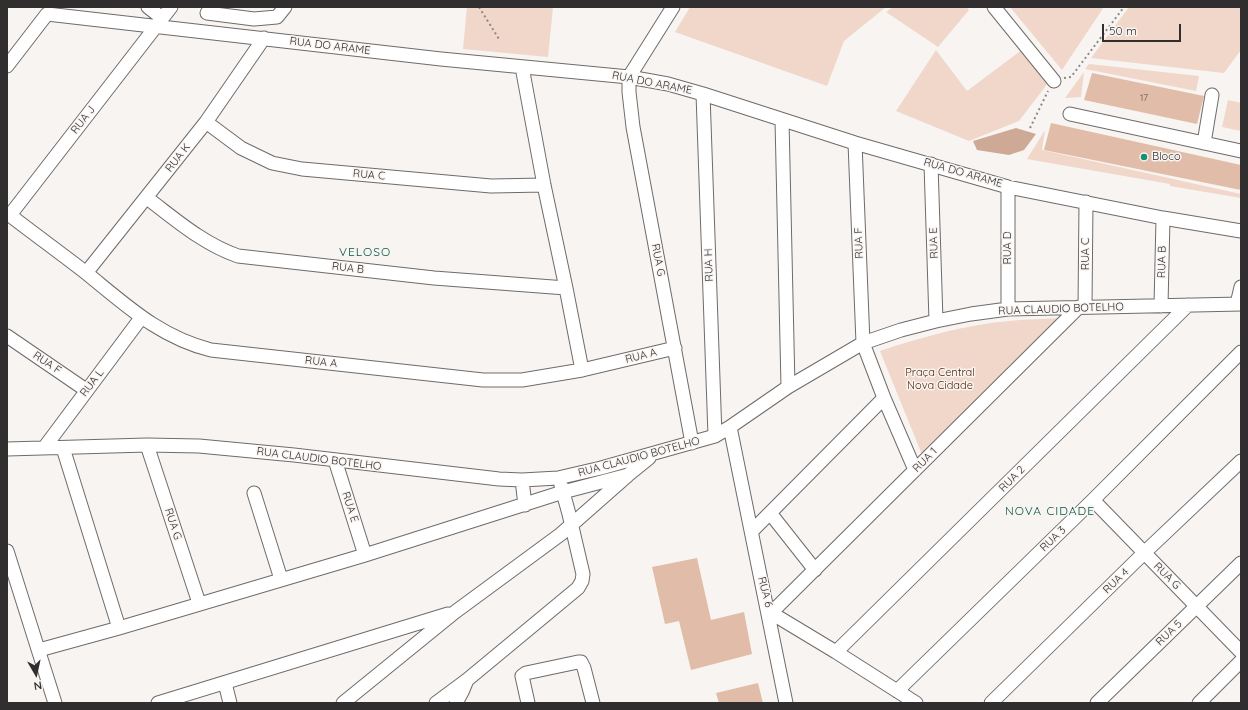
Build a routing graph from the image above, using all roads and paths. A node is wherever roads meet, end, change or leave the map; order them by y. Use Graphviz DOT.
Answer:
graph roads {
  1 [pos="148,7"];
  2 [pos="170,7"];
  3 [pos="212,7"];
  4 [pos="285,7"];
  5 [pos="479,7"];
  6 [pos="673,7"];
  7 [pos="994,7"];
  8 [pos="1124,7"];
  9 [pos="159,22"];
  10 [pos="264,38"];
  11 [pos="499,39"];
  12 [pos="7,66"];
  13 [pos="522,67"];
  14 [pos="629,77"];
  15 [pos="1054,81"];
  16 [pos="703,94"];
  17 [pos="1212,95"];
  18 [pos="1070,114"];
  19 [pos="782,120"];
  20 [pos="206,122"];
  21 [pos="1030,128"];
  22 [pos="855,143"];
  23 [pos="1204,143"];
  24 [pos="1241,151"];
  25 [pos="931,164"];
  26 [pos="544,185"];
  27 [pos="1008,187"];
  28 [pos="146,198"];
  29 [pos="1086,202"];
  30 [pos="8,214"];
  31 [pos="1163,218"];
  32 [pos="1241,231"];
  33 [pos="86,273"];
  34 [pos="1241,287"];
  35 [pos="566,288"];
  36 [pos="1239,304"];
  37 [pos="1188,305"];
  38 [pos="1162,306"];
  39 [pos="1082,307"];
  40 [pos="1008,309"];
  41 [pos="141,318"];
  42 [pos="936,321"];
  43 [pos="8,338"];
  44 [pos="863,342"];
  45 [pos="675,348"];
  46 [pos="1241,352"];
  47 [pos="582,370"];
  48 [pos="788,387"];
  49 [pos="86,390"];
  50 [pos="884,398"];
  51 [pos="730,428"];
  52 [pos="715,436"];
  53 [pos="692,443"];
  54 [pos="147,445"];
  55 [pos="44,448"];
  56 [pos="63,448"];
  57 [pos="7,449"];
  58 [pos="654,454"];
  59 [pos="335,460"];
  60 [pos="1241,461"];
  61 [pos="915,470"];
  62 [pos="628,475"];
  63 [pos="558,478"];
  64 [pos="522,480"];
  65 [pos="563,492"];
  66 [pos="254,493"];
  67 [pos="1093,500"];
  68 [pos="525,505"];
  69 [pos="770,513"];
  70 [pos="572,525"];
  71 [pos="752,531"];
  72 [pos="7,551"];
  73 [pos="1144,553"];
  74 [pos="365,555"];
  75 [pos="1241,563"];
  76 [pos="815,570"];
  77 [pos="281,579"];
  78 [pos="199,603"];
  79 [pos="1197,606"];
  80 [pos="456,612"];
  81 [pos="770,612"];
  82 [pos="119,628"];
  83 [pos="39,650"];
  84 [pos="836,652"];
  85 [pos="1241,652"];
  86 [pos="1241,661"];
  87 [pos="466,680"];
  88 [pos="225,683"];
  89 [pos="897,691"];
  90 [pos="55,703"];
  91 [pos="158,703"];
  92 [pos="230,703"];
  93 [pos="344,703"];
  94 [pos="436,703"];
  95 [pos="456,703"];
  96 [pos="528,703"];
  97 [pos="593,703"];
  98 [pos="786,703"];
  99 [pos="916,703"];
  100 [pos="991,703"];
  101 [pos="1097,703"];
  102 [pos="1199,703"];
  1 -- 9 [label="street"];
  2 -- 9 [label="street, RUA J"];
  3 -- 4 [label="street"];
  5 -- 11 [label="path"];
  6 -- 14 [label="street"];
  7 -- 15 [label="street"];
  8 -- 15 [label="path"];
  9 -- 10 [label="street, RUA DO ARAME"];
  9 -- 12 [label="street, RUA DO ARAME"];
  9 -- 30 [label="street, RUA J"];
  10 -- 13 [label="street, RUA DO ARAME"];
  10 -- 20 [label="street, RUA K"];
  13 -- 14 [label="street, RUA DO ARAME"];
  13 -- 26 [label="street"];
  14 -- 16 [label="street, RUA DO ARAME"];
  14 -- 45 [label="street, RUA G"];
  15 -- 21 [label="path"];
  16 -- 19 [label="street, RUA DO ARAME"];
  16 -- 52 [label="street, RUA H"];
  17 -- 23 [label="street"];
  18 -- 23 [label="street"];
  19 -- 22 [label="street, RUA DO ARAME"];
  19 -- 48 [label="street"];
  20 -- 26 [label="street, RUA C"];
  20 -- 28 [label="street, RUA K"];
  22 -- 25 [label="street, RUA DO ARAME"];
  22 -- 44 [label="street, RUA F"];
  23 -- 24 [label="street"];
  25 -- 27 [label="street, RUA DO ARAME"];
  25 -- 42 [label="street, RUA E"];
  26 -- 35 [label="street"];
  27 -- 29 [label="street, RUA DO ARAME"];
  27 -- 40 [label="street, RUA D"];
  28 -- 33 [label="street, RUA K"];
  28 -- 35 [label="street, RUA B"];
  29 -- 31 [label="street, RUA DO ARAME"];
  29 -- 39 [label="street, RUA C"];
  30 -- 33 [label="street, RUA A"];
  31 -- 32 [label="street, RUA DO ARAME"];
  31 -- 38 [label="street, RUA B"];
  33 -- 41 [label="street, RUA A"];
  34 -- 36 [label="street"];
  35 -- 47 [label="street"];
  36 -- 37 [label="street, RUA CLAUDIO BOTELHO"];
  37 -- 38 [label="street, RUA CLAUDIO BOTELHO"];
  37 -- 84 [label="street, RUA 2"];
  38 -- 39 [label="street, RUA CLAUDIO BOTELHO"];
  39 -- 40 [label="street, RUA CLAUDIO BOTELHO"];
  39 -- 61 [label="street, RUA 1"];
  40 -- 42 [label="street, RUA CLAUDIO BOTELHO"];
  41 -- 47 [label="street, RUA A"];
  41 -- 49 [label="street, RUA L"];
  42 -- 44 [label="street, RUA CLAUDIO BOTELHO"];
  43 -- 49 [label="street, RUA F"];
  44 -- 48 [label="street, RUA CLAUDIO BOTELHO"];
  44 -- 50 [label="street, RUA F"];
  45 -- 47 [label="street, RUA A"];
  45 -- 53 [label="street, RUA G"];
  46 -- 67 [label="street, RUA 3"];
  48 -- 51 [label="street, RUA CLAUDIO BOTELHO"];
  49 -- 55 [label="street, RUA L"];
  50 -- 61 [label="street, RUA F"];
  50 -- 69 [label="street"];
  51 -- 52 [label="street, RUA CLAUDIO BOTELHO"];
  51 -- 71 [label="street, RUA 6"];
  52 -- 53 [label="street, RUA CLAUDIO BOTELHO"];
  53 -- 58 [label="street, RUA CLAUDIO BOTELHO"];
  54 -- 56 [label="street, RUA CLAUDIO BOTELHO"];
  54 -- 59 [label="street, RUA CLAUDIO BOTELHO"];
  54 -- 78 [label="street, RUA G"];
  55 -- 56 [label="street, RUA CLAUDIO BOTELHO"];
  55 -- 57 [label="street, RUA CLAUDIO BOTELHO"];
  56 -- 82 [label="street"];
  58 -- 62 [label="street"];
  58 -- 63 [label="street, RUA CLAUDIO BOTELHO"];
  59 -- 64 [label="street, RUA CLAUDIO BOTELHO"];
  59 -- 74 [label="street, RUA E"];
  60 -- 73 [label="street, RUA 4"];
  61 -- 76 [label="street, RUA 1"];
  62 -- 65 [label="street"];
  62 -- 70 [label="street"];
  63 -- 64 [label="street, RUA CLAUDIO BOTELHO"];
  63 -- 65 [label="street"];
  64 -- 68 [label="street"];
  65 -- 68 [label="street"];
  65 -- 70 [label="street"];
  66 -- 77 [label="street"];
  67 -- 73 [label="street, RUA G"];
  67 -- 89 [label="street, RUA 3"];
  68 -- 74 [label="street"];
  69 -- 71 [label="street"];
  69 -- 76 [label="street"];
  70 -- 80 [label="street"];
  70 -- 87 [label="street"];
  71 -- 81 [label="street, RUA 6"];
  72 -- 83 [label="street"];
  73 -- 79 [label="street, RUA G"];
  73 -- 100 [label="street, RUA 4"];
  74 -- 77 [label="street"];
  75 -- 79 [label="street, RUA 5"];
  76 -- 81 [label="street, RUA 1"];
  77 -- 78 [label="street"];
  78 -- 82 [label="street"];
  79 -- 85 [label="street, RUA G"];
  79 -- 101 [label="street, RUA 5"];
  80 -- 88 [label="street"];
  80 -- 93 [label="street"];
  81 -- 84 [label="street, RUA 6"];
  81 -- 98 [label="street"];
  82 -- 83 [label="street"];
  83 -- 90 [label="street"];
  84 -- 89 [label="street, RUA 6"];
  86 -- 102 [label="street"];
  87 -- 94 [label="street"];
  87 -- 95 [label="street"];
  88 -- 91 [label="street"];
  88 -- 92 [label="street"];
  89 -- 99 [label="street, RUA 6"];
  96 -- 97 [label="street"];
}
